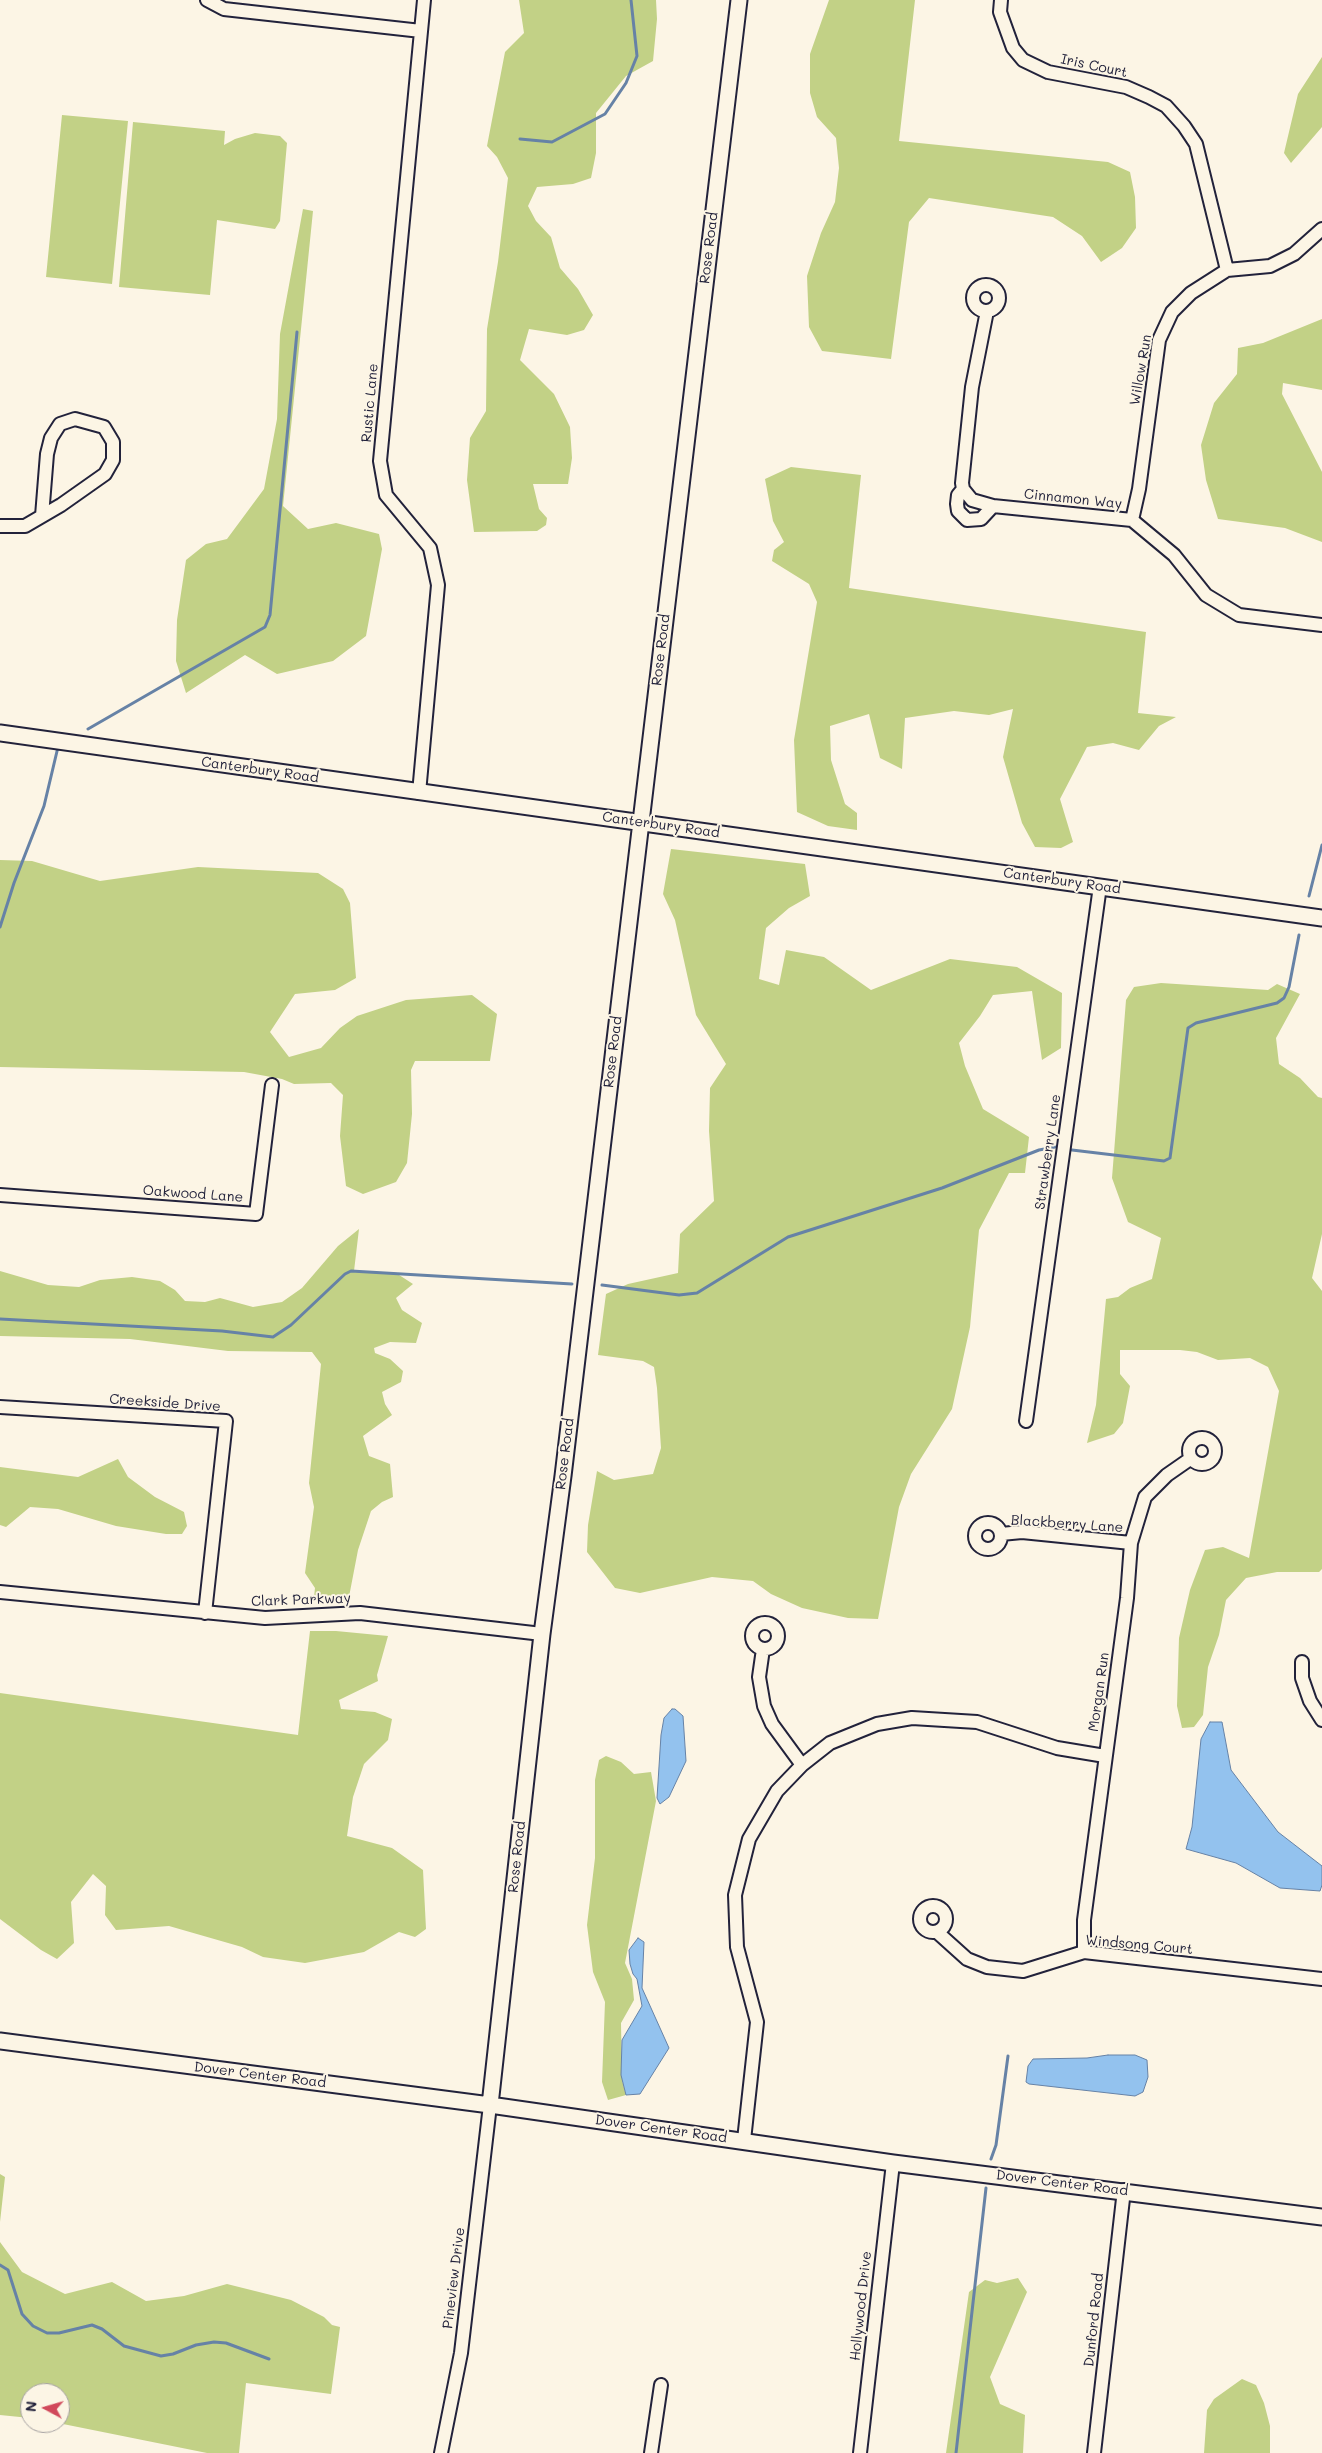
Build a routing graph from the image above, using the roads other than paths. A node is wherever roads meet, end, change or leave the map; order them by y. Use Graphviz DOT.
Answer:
graph roads {
  1 [pos="207,0"];
  2 [pos="424,0"];
  3 [pos="739,0"];
  4 [pos="1001,0"];
  5 [pos="421,31"];
  6 [pos="1322,229"];
  7 [pos="1227,270"];
  8 [pos="987,311"];
  9 [pos="963,489"];
  10 [pos="993,506"];
  11 [pos="42,516"];
  12 [pos="1132,520"];
  13 [pos="0,526"];
  14 [pos="1322,625"];
  15 [pos="0,733"];
  16 [pos="419,793"];
  17 [pos="641,822"];
  18 [pos="1100,886"];
  19 [pos="1322,918"];
  20 [pos="272,1085"];
  21 [pos="0,1195"];
  22 [pos="0,1407"];
  23 [pos="1026,1421"];
  24 [pos="1190,1459"];
  25 [pos="1002,1534"];
  26 [pos="1131,1543"];
  27 [pos="0,1592"];
  28 [pos="205,1613"];
  29 [pos="542,1634"];
  30 [pos="763,1649"];
  31 [pos="1302,1662"];
  32 [pos="1322,1720"];
  33 [pos="1105,1756"];
  34 [pos="802,1765"];
  35 [pos="937,1932"];
  36 [pos="1084,1952"];
  37 [pos="1322,1979"];
  38 [pos="0,2041"];
  39 [pos="490,2105"];
  40 [pos="744,2140"];
  41 [pos="893,2163"];
  42 [pos="1124,2190"];
  43 [pos="1322,2217"];
  44 [pos="661,2385"];
  45 [pos="441,2453"];
  46 [pos="650,2453"];
  47 [pos="860,2453"];
  48 [pos="1094,2453"];
  1 -- 5 [label="street"];
  2 -- 5 [label="street, Rustic Lane"];
  3 -- 17 [label="street, Rose Road"];
  4 -- 7 [label="street, Iris Court"];
  5 -- 16 [label="street, Rustic Lane"];
  6 -- 7 [label="street, Willow Run"];
  7 -- 12 [label="street, Willow Run"];
  8 -- 9 [label="street"];
  9 -- 10 [label="street, Cinnamon Way"];
  9 -- 10 [label="street"];
  10 -- 12 [label="street, Cinnamon Way"];
  11 -- 11 [label="street"];
  11 -- 13 [label="street"];
  12 -- 14 [label="street, Cinnamon Way"];
  15 -- 16 [label="street, Canterbury Road"];
  16 -- 17 [label="street, Canterbury Road"];
  17 -- 18 [label="street, Canterbury Road"];
  17 -- 29 [label="street, Rose Road"];
  18 -- 19 [label="street, Canterbury Road"];
  18 -- 23 [label="street, Strawberry Lane"];
  20 -- 21 [label="street, Oakwood Lane"];
  22 -- 28 [label="street, Creekside Drive"];
  24 -- 26 [label="street, Morgan Run"];
  25 -- 26 [label="street, Blackberry Lane"];
  26 -- 33 [label="street, Morgan Run"];
  27 -- 28 [label="street, Clark Parkway"];
  28 -- 29 [label="street, Clark Parkway"];
  29 -- 39 [label="street, Rose Road"];
  30 -- 34 [label="street"];
  31 -- 32 [label="street"];
  33 -- 34 [label="street"];
  33 -- 36 [label="street, Morgan Run"];
  34 -- 40 [label="street"];
  35 -- 36 [label="street, Windsong Court"];
  36 -- 37 [label="street, Windsong Court"];
  38 -- 39 [label="street, Dover Center Road"];
  39 -- 40 [label="street, Dover Center Road"];
  39 -- 45 [label="street, Pineview Drive"];
  40 -- 41 [label="street, Dover Center Road"];
  41 -- 42 [label="street, Dover Center Road"];
  41 -- 47 [label="street, Hollywood Drive"];
  42 -- 43 [label="street, Dover Center Road"];
  42 -- 48 [label="street, Dunford Road"];
  44 -- 46 [label="street"];
}
